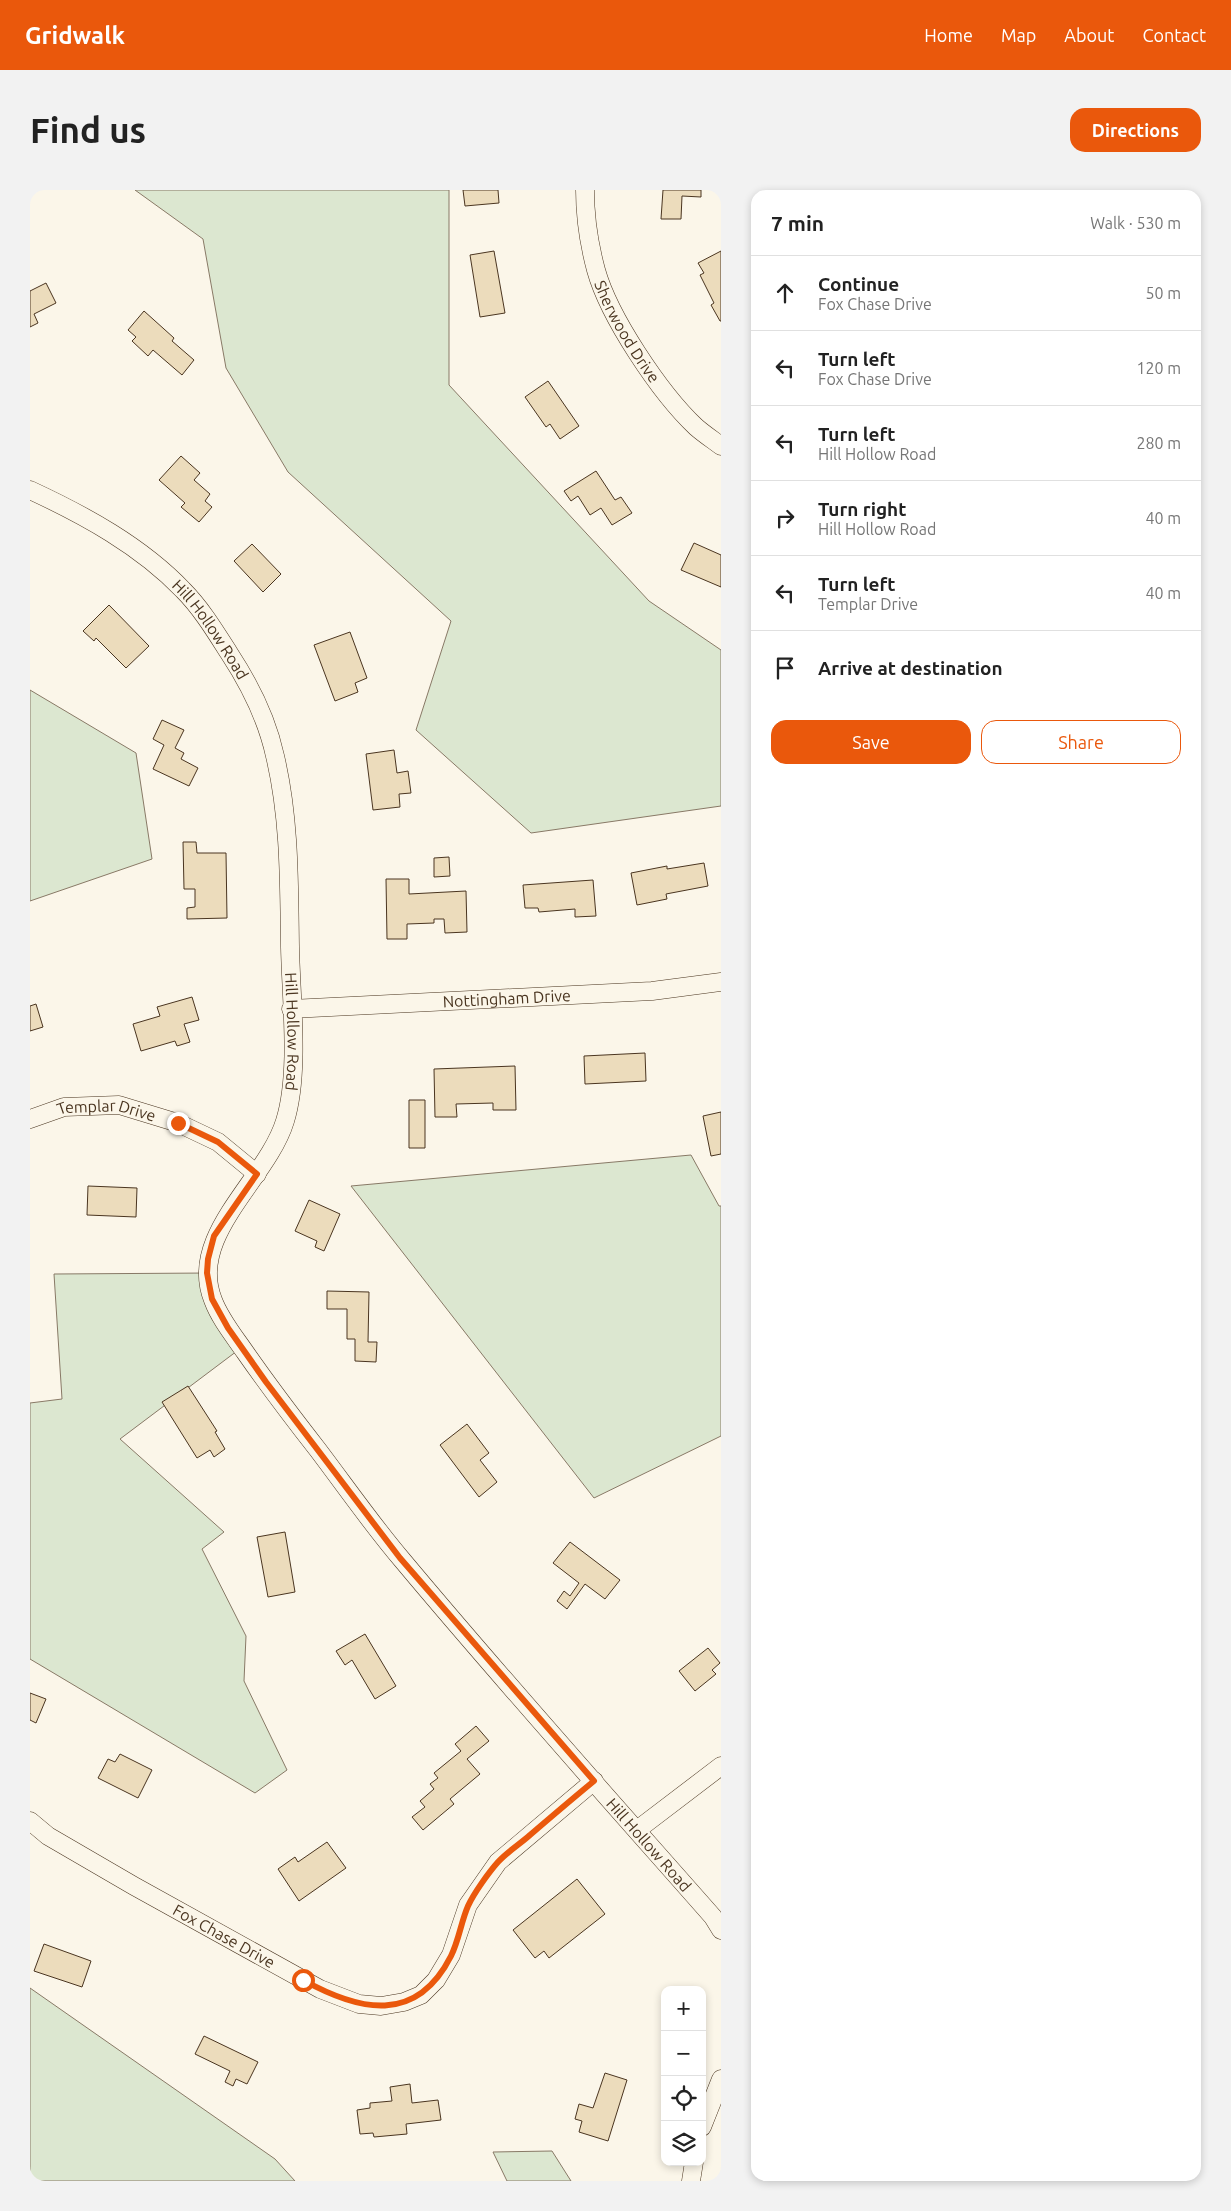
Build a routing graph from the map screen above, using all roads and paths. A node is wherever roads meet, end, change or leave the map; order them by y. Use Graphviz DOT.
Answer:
graph roads {
  1 [pos="585,190"];
  2 [pos="721,446"];
  3 [pos="30,490"];
  4 [pos="721,982"];
  5 [pos="291,1009"];
  6 [pos="30,1119"];
  7 [pos="257,1174"];
  8 [pos="721,1766"];
  9 [pos="594,1781"];
  10 [pos="30,1821"];
  11 [pos="637,1830"];
  12 [pos="721,1930"];
  13 [pos="721,2080"];
  14 [pos="704,2121"];
  15 [pos="693,2166"];
  16 [pos="691,2181"];
  1 -- 2 [label="street, Sherwood Drive"];
  3 -- 5 [label="street, Hill Hollow Road"];
  4 -- 5 [label="street, Nottingham Drive"];
  5 -- 7 [label="street, Hill Hollow Road"];
  6 -- 7 [label="street, Templar Drive"];
  7 -- 9 [label="street, Hill Hollow Road"];
  8 -- 11 [label="street"];
  9 -- 10 [label="street, Fox Chase Drive"];
  9 -- 11 [label="street, Hill Hollow Road"];
  11 -- 12 [label="street, Hill Hollow Road"];
  13 -- 14 [label="street"];
  15 -- 16 [label="street"];
}
